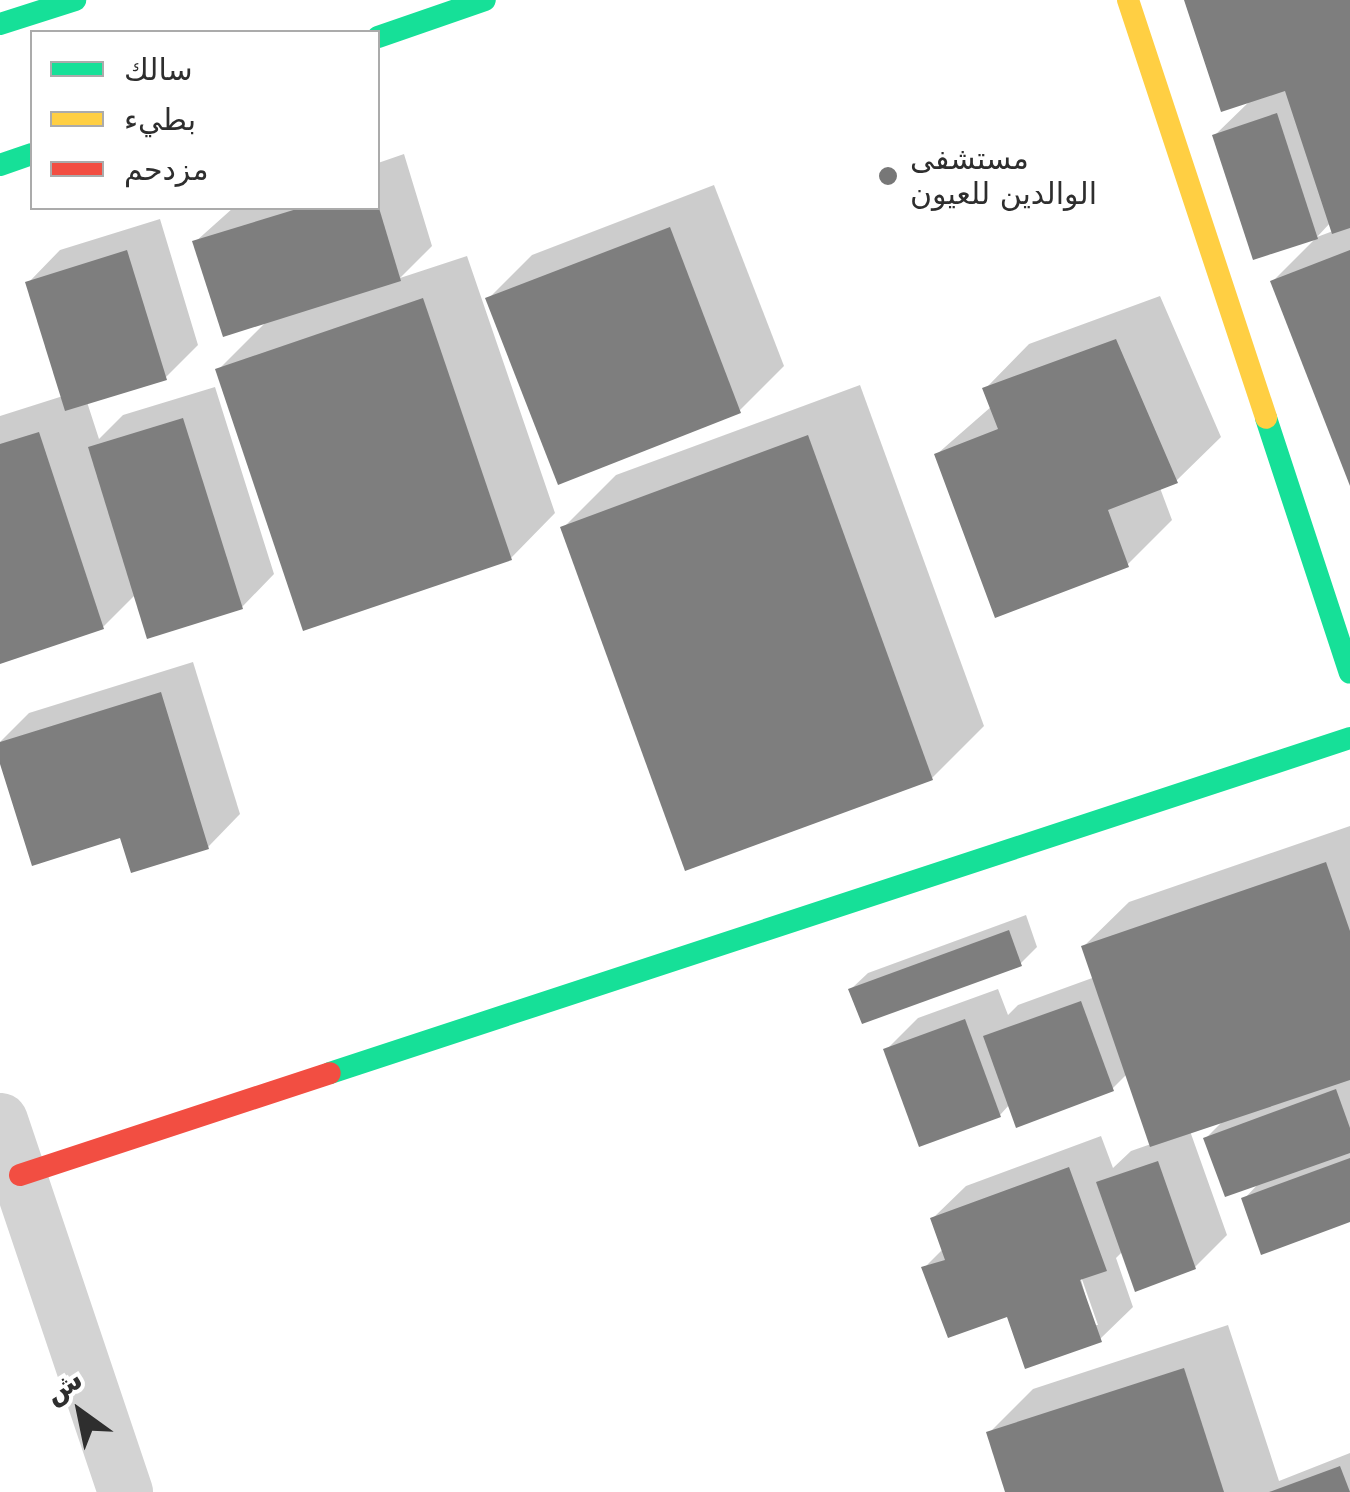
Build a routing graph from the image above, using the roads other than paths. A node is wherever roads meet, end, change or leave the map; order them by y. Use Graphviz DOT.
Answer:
graph roads {
  1 [pos="75,0"];
  2 [pos="485,0"];
  3 [pos="1128,0"];
  4 [pos="0,24"];
  5 [pos="380,35"];
  6 [pos="30,155"];
  7 [pos="0,165"];
  8 [pos="1350,673"];
  9 [pos="1350,738"];
  10 [pos="0,1120"];
  11 [pos="20,1176"];
  12 [pos="125,1492"];
  1 -- 4 [label="street"];
  2 -- 5 [label="street"];
  3 -- 8 [label="street"];
  6 -- 7 [label="street"];
  9 -- 11 [label="street"];
  10 -- 11 [label="street"];
  11 -- 12 [label="street"];
}
